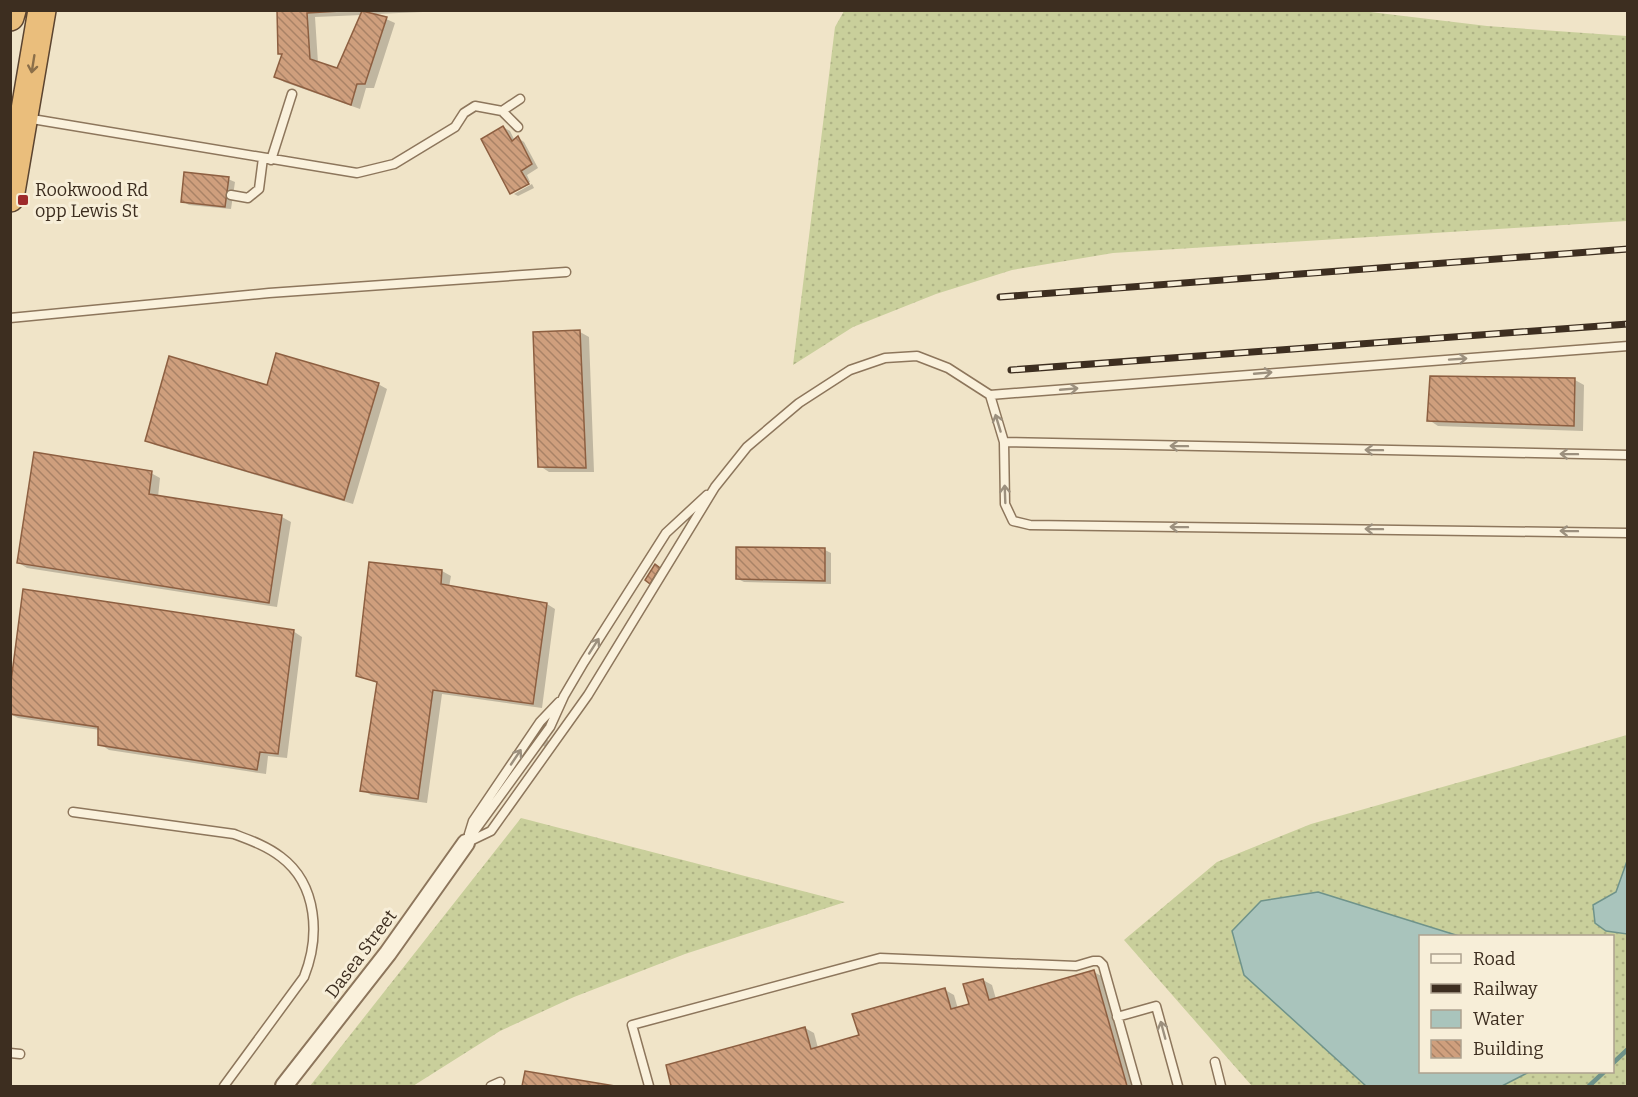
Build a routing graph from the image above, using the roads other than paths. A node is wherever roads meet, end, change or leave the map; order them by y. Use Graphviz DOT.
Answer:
graph roads {
  1 [pos="12,10"];
  2 [pos="42,10"];
  3 [pos="10,17"];
  4 [pos="292,94"];
  5 [pos="520,99"];
  6 [pos="502,111"];
  7 [pos="18,118"];
  8 [pos="518,127"];
  9 [pos="267,159"];
  10 [pos="231,195"];
  11 [pos="10,198"];
  12 [pos="566,272"];
  13 [pos="10,318"];
  14 [pos="1628,346"];
  15 [pos="990,395"];
  16 [pos="1004,442"];
  17 [pos="1628,455"];
  18 [pos="715,487"];
  19 [pos="1628,533"];
  20 [pos="73,812"];
  21 [pos="466,843"];
  22 [pos="1117,1017"];
  23 [pos="10,1053"];
  24 [pos="20,1054"];
  25 [pos="1215,1062"];
  26 [pos="500,1082"];
  27 [pos="224,1086"];
  28 [pos="284,1086"];
  29 [pos="491,1086"];
  30 [pos="649,1086"];
  31 [pos="1137,1086"];
  32 [pos="1178,1086"];
  33 [pos="1221,1086"];
  1 -- 3 [label="highway"];
  2 -- 7 [label="highway, one-way"];
  4 -- 9 [label="lane"];
  5 -- 6 [label="lane"];
  6 -- 8 [label="lane"];
  6 -- 9 [label="lane"];
  7 -- 9 [label="lane"];
  7 -- 11 [label="highway"];
  9 -- 10 [label="lane"];
  12 -- 13 [label="lane"];
  15 -- 14 [label="lane, one-way"];
  16 -- 15 [label="lane, one-way"];
  15 -- 18 [label="lane"];
  17 -- 16 [label="lane, one-way"];
  19 -- 16 [label="lane, one-way"];
  21 -- 18 [label="lane, one-way"];
  18 -- 21 [label="lane"];
  20 -- 27 [label="lane"];
  21 -- 28 [label="street, Dasea Street"];
  22 -- 30 [label="lane"];
  22 -- 31 [label="lane"];
  32 -- 22 [label="lane, one-way"];
  23 -- 24 [label="lane"];
  25 -- 33 [label="lane"];
  26 -- 29 [label="lane"];
}
